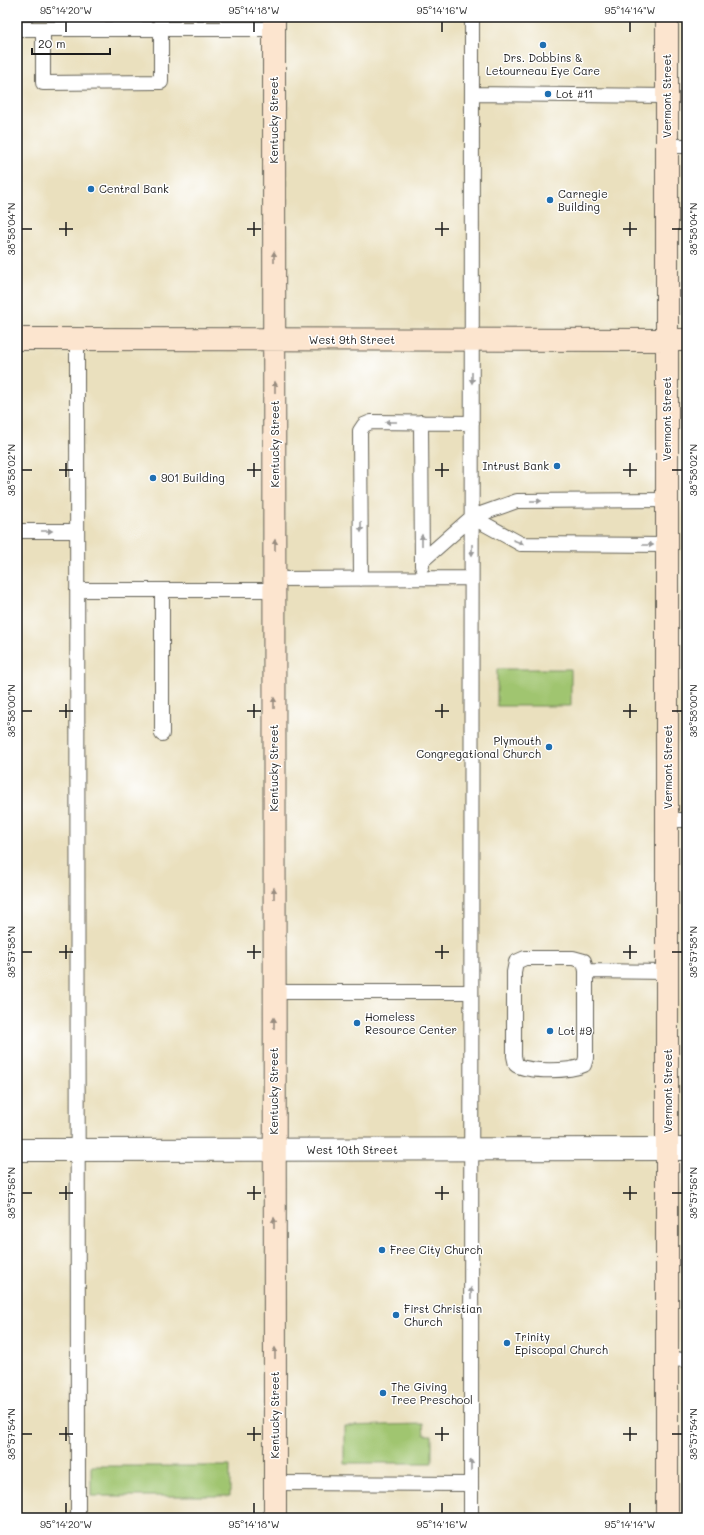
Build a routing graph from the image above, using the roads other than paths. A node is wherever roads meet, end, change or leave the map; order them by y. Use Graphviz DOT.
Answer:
graph roads {
  1 [pos="472,17"];
  2 [pos="667,17"];
  3 [pos="83,23"];
  4 [pos="161,23"];
  5 [pos="274,23"];
  6 [pos="20,25"];
  7 [pos="43,29"];
  8 [pos="472,94"];
  9 [pos="667,96"];
  10 [pos="677,146"];
  11 [pos="17,339"];
  12 [pos="77,339"];
  13 [pos="275,339"];
  14 [pos="472,339"];
  15 [pos="677,340"];
  16 [pos="421,422"];
  17 [pos="472,423"];
  18 [pos="668,500"];
  19 [pos="472,517"];
  20 [pos="17,530"];
  21 [pos="77,530"];
  22 [pos="668,545"];
  23 [pos="422,561"];
  24 [pos="471,578"];
  25 [pos="361,579"];
  26 [pos="422,579"];
  27 [pos="275,584"];
  28 [pos="77,590"];
  29 [pos="162,590"];
  30 [pos="162,734"];
  31 [pos="677,820"];
  32 [pos="586,971"];
  33 [pos="668,972"];
  34 [pos="274,992"];
  35 [pos="471,992"];
  36 [pos="471,1149"];
  37 [pos="678,1149"];
  38 [pos="17,1150"];
  39 [pos="78,1150"];
  40 [pos="274,1150"];
  41 [pos="677,1360"];
  42 [pos="275,1483"];
  43 [pos="471,1484"];
  44 [pos="78,1518"];
  45 [pos="275,1518"];
  46 [pos="471,1518"];
  47 [pos="667,1518"];
  1 -- 8 [label="lane"];
  2 -- 9 [label="street, Vermont Street"];
  3 -- 4 [label="lane"];
  3 -- 7 [label="lane"];
  4 -- 5 [label="lane"];
  4 -- 7 [label="lane"];
  13 -- 5 [label="street, Kentucky Street, one-way"];
  6 -- 7 [label="lane"];
  8 -- 9 [label="lane"];
  8 -- 14 [label="lane"];
  9 -- 10 [label="street, Vermont Street"];
  10 -- 15 [label="street, Vermont Street"];
  11 -- 12 [label="street, West 9th Street"];
  12 -- 13 [label="street, West 9th Street"];
  12 -- 21 [label="lane"];
  13 -- 14 [label="street, West 9th Street"];
  27 -- 13 [label="street, Kentucky Street, one-way"];
  14 -- 15 [label="street, West 9th Street"];
  14 -- 17 [label="lane, one-way"];
  15 -- 18 [label="street, Vermont Street"];
  16 -- 17 [label="lane"];
  23 -- 16 [label="lane, one-way"];
  16 -- 25 [label="lane, one-way"];
  17 -- 19 [label="lane"];
  19 -- 18 [label="lane, one-way"];
  18 -- 22 [label="street, Vermont Street"];
  19 -- 22 [label="lane, one-way"];
  19 -- 23 [label="lane"];
  19 -- 24 [label="lane, one-way"];
  20 -- 21 [label="lane, one-way"];
  21 -- 28 [label="lane"];
  22 -- 31 [label="street, Vermont Street"];
  23 -- 26 [label="lane"];
  24 -- 26 [label="lane"];
  24 -- 35 [label="lane"];
  25 -- 26 [label="lane"];
  25 -- 27 [label="lane"];
  27 -- 29 [label="lane"];
  34 -- 27 [label="street, Kentucky Street, one-way"];
  28 -- 29 [label="lane"];
  28 -- 39 [label="lane"];
  29 -- 30 [label="lane"];
  31 -- 33 [label="street, Vermont Street"];
  32 -- 32 [label="lane"];
  32 -- 33 [label="lane"];
  33 -- 37 [label="street, Vermont Street"];
  34 -- 35 [label="lane"];
  40 -- 34 [label="street, Kentucky Street, one-way"];
  35 -- 36 [label="lane"];
  36 -- 37 [label="street, West 10th Street"];
  36 -- 40 [label="street, West 10th Street"];
  43 -- 36 [label="lane, one-way"];
  37 -- 41 [label="street, Vermont Street"];
  38 -- 39 [label="street, West 10th Street"];
  39 -- 40 [label="street, West 10th Street"];
  39 -- 44 [label="lane"];
  42 -- 40 [label="street, Kentucky Street, one-way"];
  41 -- 47 [label="street, Vermont Street"];
  42 -- 43 [label="lane"];
  42 -- 45 [label="street, Kentucky Street"];
  43 -- 46 [label="lane"];
}
